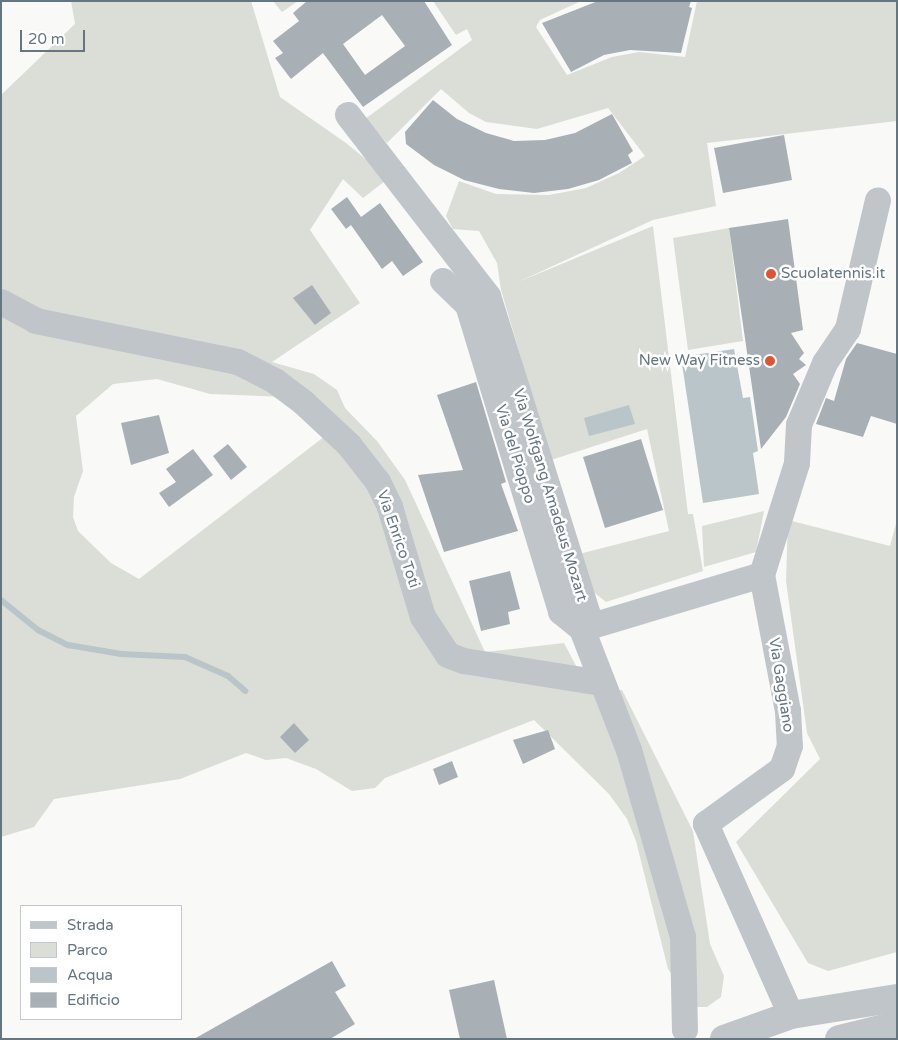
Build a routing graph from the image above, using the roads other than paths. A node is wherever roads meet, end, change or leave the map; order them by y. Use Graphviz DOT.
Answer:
graph roads {
  1 [pos="348,115"];
  2 [pos="878,200"];
  3 [pos="443,282"];
  4 [pos="1,302"];
  5 [pos="762,575"];
  6 [pos="582,628"];
  7 [pos="601,683"];
  8 [pos="897,998"];
  9 [pos="791,1015"];
  10 [pos="897,1025"];
  11 [pos="685,1030"];
  12 [pos="724,1039"];
  13 [pos="839,1039"];
  1 -- 6 [label="street, Via Wolfgang Amadeus Mozart"];
  2 -- 5 [label="street"];
  3 -- 6 [label="street, Via del Pioppo"];
  4 -- 7 [label="street, Via Enrico Toti"];
  5 -- 6 [label="street"];
  5 -- 9 [label="street, Via Gaggiano"];
  6 -- 7 [label="street, Via Wolfgang Amadeus Mozart"];
  7 -- 11 [label="street, Via Wolfgang Amadeus Mozart"];
  8 -- 9 [label="street"];
  9 -- 12 [label="street"];
  10 -- 13 [label="street"];
}
